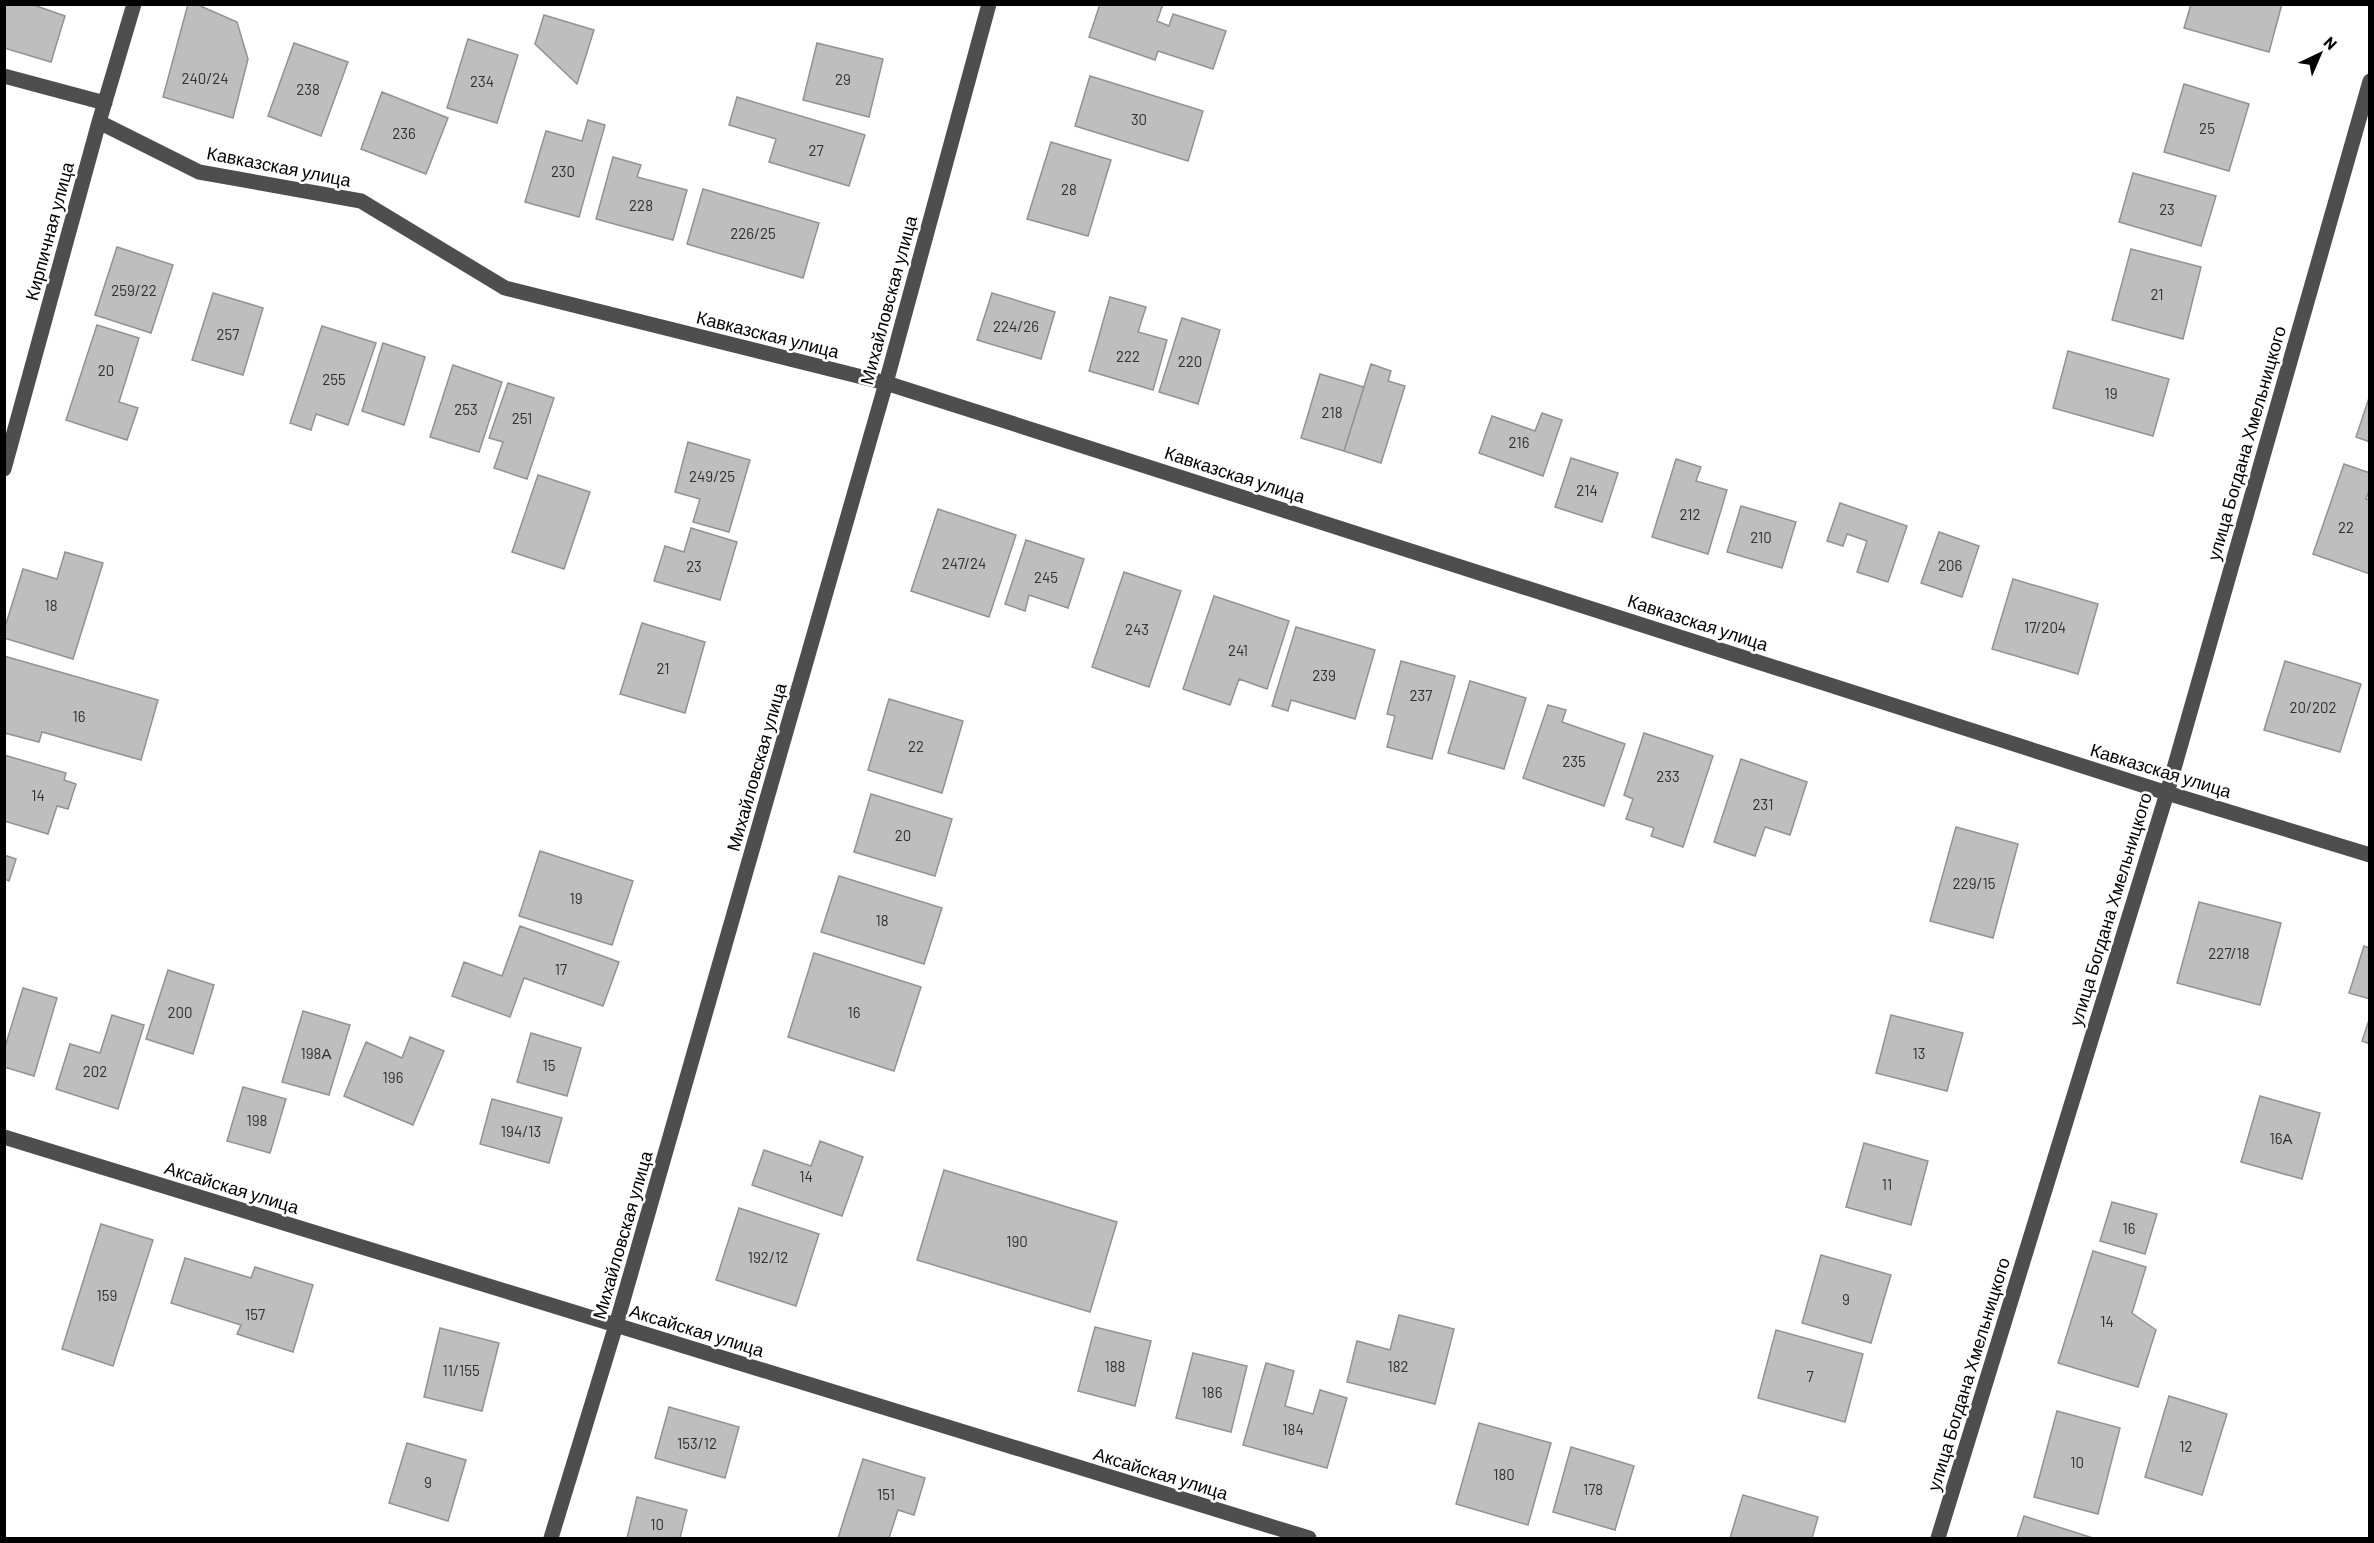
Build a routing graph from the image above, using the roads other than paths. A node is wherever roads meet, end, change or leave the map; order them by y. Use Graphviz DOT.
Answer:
graph roads {
  1 [pos="134,4"];
  2 [pos="989,4"];
  3 [pos="4,76"];
  4 [pos="2370,81"];
  5 [pos="105,103"];
  6 [pos="99,122"];
  7 [pos="886,383"];
  8 [pos="4,469"];
  9 [pos="2167,793"];
  10 [pos="2370,855"];
  11 [pos="4,1137"];
  12 [pos="616,1325"];
  13 [pos="551,1539"];
  14 [pos="1309,1539"];
  15 [pos="1938,1539"];
  1 -- 5 [label="street, Кирпичная улица"];
  2 -- 7 [label="street, Михайловская улица"];
  3 -- 5 [label="street"];
  4 -- 9 [label="street, улица Богдана Хмельницкого"];
  5 -- 6 [label="street, Кирпичная улица"];
  6 -- 7 [label="street, Кавказская улица"];
  6 -- 8 [label="street, Кирпичная улица"];
  7 -- 9 [label="street, Кавказская улица"];
  7 -- 12 [label="street, Михайловская улица"];
  9 -- 10 [label="street, Кавказская улица"];
  9 -- 15 [label="street, улица Богдана Хмельницкого"];
  11 -- 12 [label="street, Аксайская улица"];
  12 -- 13 [label="street, Михайловская улица"];
  12 -- 14 [label="street, Аксайская улица"];
}
